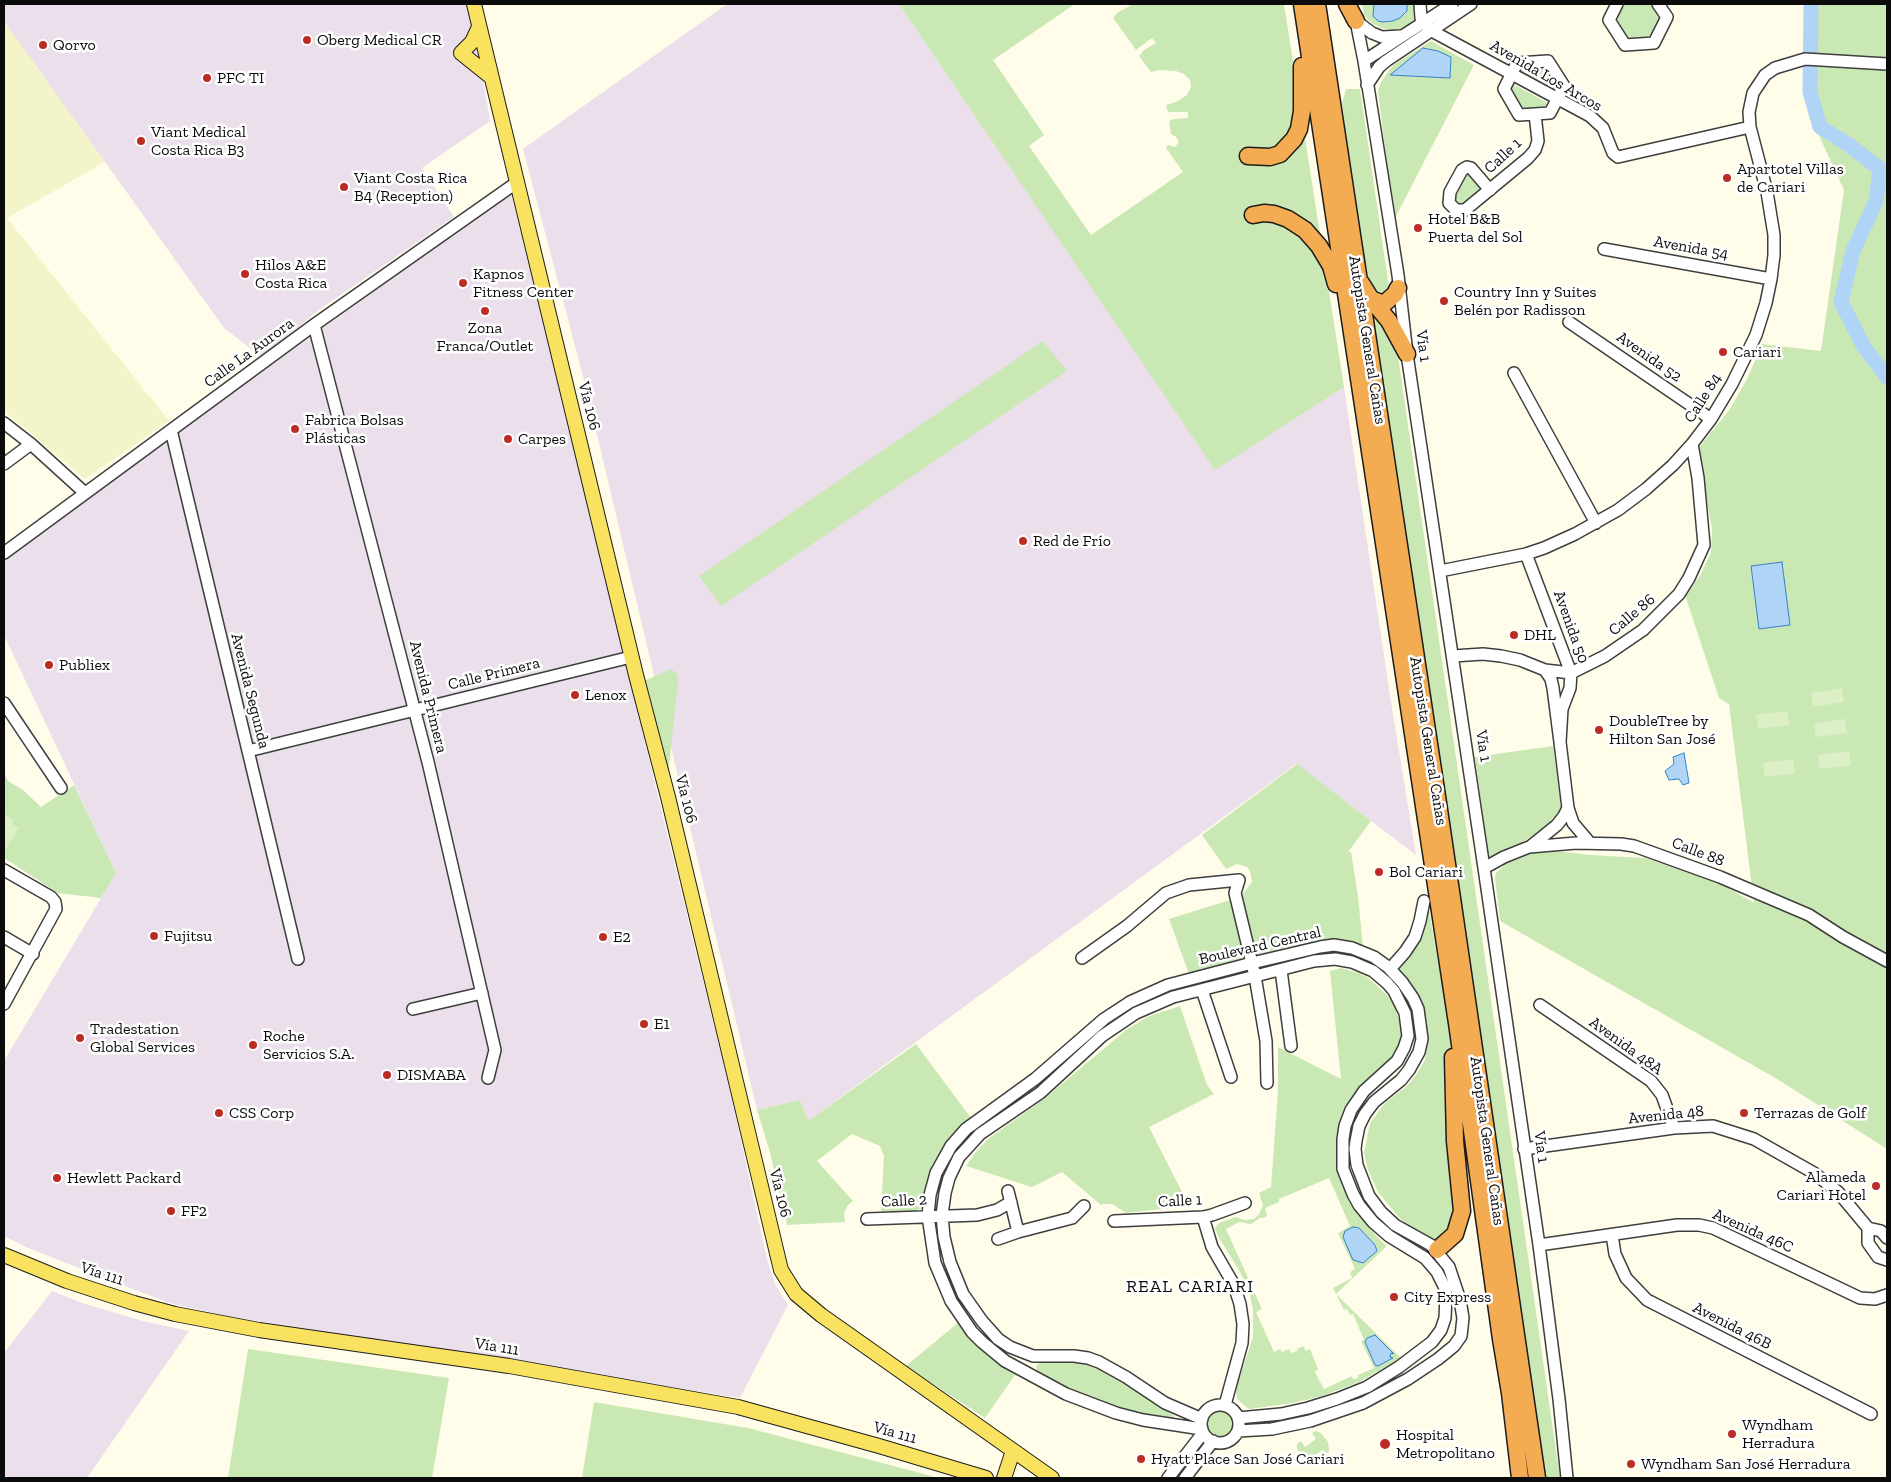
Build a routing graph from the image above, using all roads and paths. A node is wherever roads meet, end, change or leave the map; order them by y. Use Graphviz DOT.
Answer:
graph roads {
  1 [pos="474,4"];
  2 [pos="1296,4"];
  3 [pos="1302,4"];
  4 [pos="1317,4"];
  5 [pos="1347,4"];
  6 [pos="1420,4"];
  7 [pos="1452,4"];
  8 [pos="1471,4"];
  9 [pos="1617,4"];
  10 [pos="1658,4"];
  11 [pos="1356,21"];
  12 [pos="479,27"];
  13 [pos="1427,27"];
  14 [pos="1403,36"];
  15 [pos="1364,61"];
  16 [pos="1887,64"];
  17 [pos="1512,74"];
  18 [pos="491,77"];
  19 [pos="1367,84"];
  20 [pos="1557,99"];
  21 [pos="1535,114"];
  22 [pos="1750,127"];
  23 [pos="1248,156"];
  24 [pos="516,183"];
  25 [pos="1490,190"];
  26 [pos="1253,215"];
  27 [pos="1604,248"];
  28 [pos="1358,276"];
  29 [pos="1771,279"];
  30 [pos="1398,288"];
  31 [pos="1371,299"];
  32 [pos="1569,322"];
  33 [pos="314,326"];
  34 [pos="1407,354"];
  35 [pos="1514,373"];
  36 [pos="1711,419"];
  37 [pos="4,423"];
  38 [pos="171,430"];
  39 [pos="31,444"];
  40 [pos="1692,444"];
  41 [pos="4,464"];
  42 [pos="85,493"];
  43 [pos="1596,523"];
  44 [pos="4,552"];
  45 [pos="1526,554"];
  46 [pos="1440,571"];
  47 [pos="1395,615"];
  48 [pos="1453,656"];
  49 [pos="631,657"];
  50 [pos="1545,670"];
  51 [pos="1571,673"];
  52 [pos="4,704"];
  53 [pos="415,711"];
  54 [pos="1560,742"];
  55 [pos="248,751"];
  56 [pos="61,788"];
  57 [pos="1568,808"];
  58 [pos="1557,825"];
  59 [pos="1590,843"];
  60 [pos="1566,844"];
  61 [pos="1530,847"];
  62 [pos="1484,868"];
  63 [pos="4,870"];
  64 [pos="1424,901"];
  65 [pos="4,937"];
  66 [pos="32,954"];
  67 [pos="1082,958"];
  68 [pos="298,959"];
  69 [pos="1380,960"];
  70 [pos="1887,961"];
  71 [pos="1252,963"];
  72 [pos="1281,970"];
  73 [pos="1372,970"];
  74 [pos="1391,975"];
  75 [pos="1255,976"];
  76 [pos="1202,990"];
  77 [pos="482,994"];
  78 [pos="4,1003"];
  79 [pos="1540,1005"];
  80 [pos="412,1009"];
  81 [pos="1457,1023"];
  82 [pos="1099,1031"];
  83 [pos="1291,1046"];
  84 [pos="1231,1077"];
  85 [pos="488,1078"];
  86 [pos="1267,1082"];
  87 [pos="1674,1128"];
  88 [pos="1342,1149"];
  89 [pos="1355,1149"];
  90 [pos="1524,1149"];
  91 [pos="1245,1203"];
  92 [pos="1084,1206"];
  93 [pos="942,1215"];
  94 [pos="928,1216"];
  95 [pos="1203,1216"];
  96 [pos="867,1219"];
  97 [pos="1114,1221"];
  98 [pos="1868,1228"];
  99 [pos="1018,1232"];
  100 [pos="1612,1235"];
  101 [pos="1887,1238"];
  102 [pos="998,1239"];
  103 [pos="1539,1245"];
  104 [pos="1437,1250"];
  105 [pos="4,1254"];
  106 [pos="1887,1260"];
  107 [pos="1887,1295"];
  108 [pos="1430,1344"];
  109 [pos="1024,1354"];
  110 [pos="1415,1356"];
  111 [pos="1438,1359"];
  112 [pos="1018,1367"];
  113 [pos="1419,1372"];
  114 [pos="1510,1393"];
  115 [pos="1225,1405"];
  116 [pos="1320,1405"];
  117 [pos="1871,1414"];
  118 [pos="1326,1417"];
  119 [pos="1238,1418"];
  120 [pos="1202,1427"];
  121 [pos="1238,1431"];
  122 [pos="1213,1441"];
  123 [pos="1013,1451"];
  124 [pos="960,1475"];
  125 [pos="986,1478"];
  126 [pos="1004,1478"];
  127 [pos="1052,1478"];
  128 [pos="1168,1478"];
  129 [pos="1185,1478"];
  130 [pos="1510,1478"];
  131 [pos="1520,1478"];
  132 [pos="1536,1478"];
  133 [pos="1567,1478"];
  1 -- 12 [label="main road, Vía 106"];
  2 -- 23 [label="highway"];
  3 -- 47 [label="highway, Autopista General Cañas"];
  4 -- 28 [label="highway, Autopista General Cañas"];
  5 -- 11 [label="highway"];
  6 -- 13 [label="street"];
  7 -- 13 [label="street"];
  8 -- 13 [label="street"];
  9 -- 10 [label="street"];
  11 -- 14 [label="street"];
  11 -- 15 [label="street, Vía 1"];
  12 -- 18 [label="main road, Vía 106"];
  12 -- 18 [label="main road"];
  13 -- 14 [label="street"];
  13 -- 17 [label="street, Avenida Los Arcos"];
  13 -- 19 [label="street"];
  14 -- 15 [label="street"];
  15 -- 19 [label="street, Vía 1"];
  16 -- 22 [label="street, Calle 84"];
  17 -- 20 [label="street, Avenida Los Arcos"];
  17 -- 20 [label="street"];
  17 -- 21 [label="street"];
  18 -- 24 [label="main road, Vía 106"];
  19 -- 30 [label="street, Vía 1"];
  20 -- 21 [label="street"];
  20 -- 22 [label="street, Avenida Los Arcos"];
  21 -- 25 [label="street, Calle 1"];
  22 -- 29 [label="street, Calle 84"];
  24 -- 33 [label="street, Calle La Aurora"];
  24 -- 49 [label="main road, Vía 106"];
  26 -- 47 [label="highway"];
  27 -- 29 [label="street, Avenida 54"];
  28 -- 31 [label="highway"];
  28 -- 132 [label="highway, Autopista General Cañas"];
  29 -- 36 [label="street, Calle 84"];
  30 -- 31 [label="highway"];
  30 -- 34 [label="street, Vía 1"];
  31 -- 34 [label="highway"];
  32 -- 36 [label="street, Avenida 52"];
  33 -- 38 [label="street, Calle La Aurora"];
  33 -- 53 [label="street, Avenida Primera"];
  34 -- 46 [label="street, Vía 1"];
  35 -- 43 [label="street"];
  36 -- 40 [label="street, Calle 84"];
  37 -- 39 [label="street"];
  38 -- 42 [label="street, Calle La Aurora"];
  38 -- 55 [label="street, Avenida Segunda"];
  39 -- 41 [label="street"];
  39 -- 42 [label="street"];
  40 -- 43 [label="street, Calle 84"];
  40 -- 51 [label="street, Calle 86"];
  42 -- 44 [label="street, Calle La Aurora"];
  43 -- 45 [label="street, Calle 84"];
  45 -- 46 [label="street, Calle 84"];
  45 -- 51 [label="street, Avenida 50"];
  46 -- 48 [label="street, Vía 1"];
  47 -- 81 [label="highway, Autopista General Cañas"];
  48 -- 50 [label="street"];
  48 -- 62 [label="street, Vía 1"];
  49 -- 53 [label="street, Calle Primera"];
  49 -- 123 [label="main road, Vía 106"];
  50 -- 51 [label="street"];
  50 -- 54 [label="street, Avenida 50"];
  51 -- 54 [label="street, Avenida 50"];
  52 -- 56 [label="street"];
  53 -- 55 [label="street, Calle Primera"];
  53 -- 77 [label="street, Avenida Primera"];
  54 -- 57 [label="street, Avenida 50"];
  55 -- 68 [label="street, Avenida Segunda"];
  57 -- 58 [label="street"];
  57 -- 59 [label="street, Avenida 50"];
  58 -- 60 [label="street"];
  58 -- 61 [label="street"];
  59 -- 60 [label="street, Calle 88"];
  59 -- 70 [label="street, Calle 88"];
  60 -- 61 [label="street, Calle 88"];
  61 -- 62 [label="street, Calle 88"];
  62 -- 90 [label="street, Vía 1"];
  63 -- 66 [label="street"];
  64 -- 74 [label="street"];
  65 -- 66 [label="street"];
  66 -- 78 [label="street"];
  67 -- 71 [label="street"];
  69 -- 71 [label="street, Boulevard Central"];
  69 -- 73 [label="street"];
  69 -- 74 [label="street, Boulevard Central"];
  71 -- 75 [label="street"];
  71 -- 82 [label="street, Boulevard Central"];
  72 -- 73 [label="street, Boulevard Central"];
  72 -- 75 [label="street, Boulevard Central"];
  72 -- 83 [label="street"];
  73 -- 74 [label="street, Boulevard Central"];
  74 -- 88 [label="street, Boulevard Central"];
  74 -- 89 [label="street, Boulevard Central"];
  75 -- 76 [label="street, Boulevard Central"];
  75 -- 86 [label="street"];
  76 -- 82 [label="street, Boulevard Central"];
  76 -- 84 [label="street"];
  77 -- 80 [label="street"];
  77 -- 85 [label="street, Avenida Primera"];
  79 -- 87 [label="street, Avenida 48A"];
  81 -- 104 [label="highway"];
  81 -- 114 [label="highway, Autopista General Cañas"];
  82 -- 93 [label="street, Boulevard Central"];
  82 -- 94 [label="street, Boulevard Central"];
  87 -- 90 [label="street, Avenida 48"];
  87 -- 98 [label="street, Avenida 48"];
  88 -- 89 [label="street"];
  88 -- 108 [label="street, Boulevard Central"];
  89 -- 104 [label="street, Boulevard Central"];
  90 -- 103 [label="street, Vía 1"];
  91 -- 95 [label="street, Calle 1"];
  92 -- 99 [label="street"];
  93 -- 94 [label="street, Calle 2"];
  93 -- 99 [label="street, Calle 2"];
  93 -- 109 [label="street, Boulevard Central"];
  94 -- 96 [label="street, Calle 2"];
  94 -- 112 [label="street, Boulevard Central"];
  95 -- 97 [label="street, Calle 1"];
  95 -- 115 [label="street"];
  98 -- 101 [label="street, Avenida 48"];
  98 -- 106 [label="street, Avenida 48"];
  99 -- 102 [label="street"];
  100 -- 103 [label="street, Avenida 46C"];
  100 -- 107 [label="street, Avenida 46C"];
  100 -- 117 [label="street, Avenida 46B"];
  103 -- 133 [label="street, Vía 1"];
  104 -- 111 [label="street, Boulevard Central"];
  105 -- 124 [label="main road, Vía 111"];
  108 -- 110 [label="street, Boulevard Central"];
  108 -- 111 [label="street"];
  109 -- 112 [label="street"];
  109 -- 120 [label="street, Boulevard Central"];
  110 -- 113 [label="street"];
  110 -- 116 [label="street, Boulevard Central"];
  111 -- 113 [label="street, Boulevard Central"];
  112 -- 120 [label="street, Boulevard Central"];
  113 -- 118 [label="street, Boulevard Central"];
  114 -- 130 [label="highway"];
  114 -- 131 [label="highway, Autopista General Cañas"];
  115 -- 119 [label="street"];
  115 -- 120 [label="street"];
  116 -- 118 [label="street"];
  116 -- 119 [label="street, Boulevard Central"];
  118 -- 121 [label="street, Boulevard Central"];
  119 -- 121 [label="street"];
  120 -- 122 [label="street"];
  120 -- 128 [label="street"];
  121 -- 122 [label="street"];
  122 -- 129 [label="street"];
  123 -- 126 [label="main road"];
  123 -- 127 [label="main road, Vía 106"];
  124 -- 125 [label="main road, Vía 111"];
}
